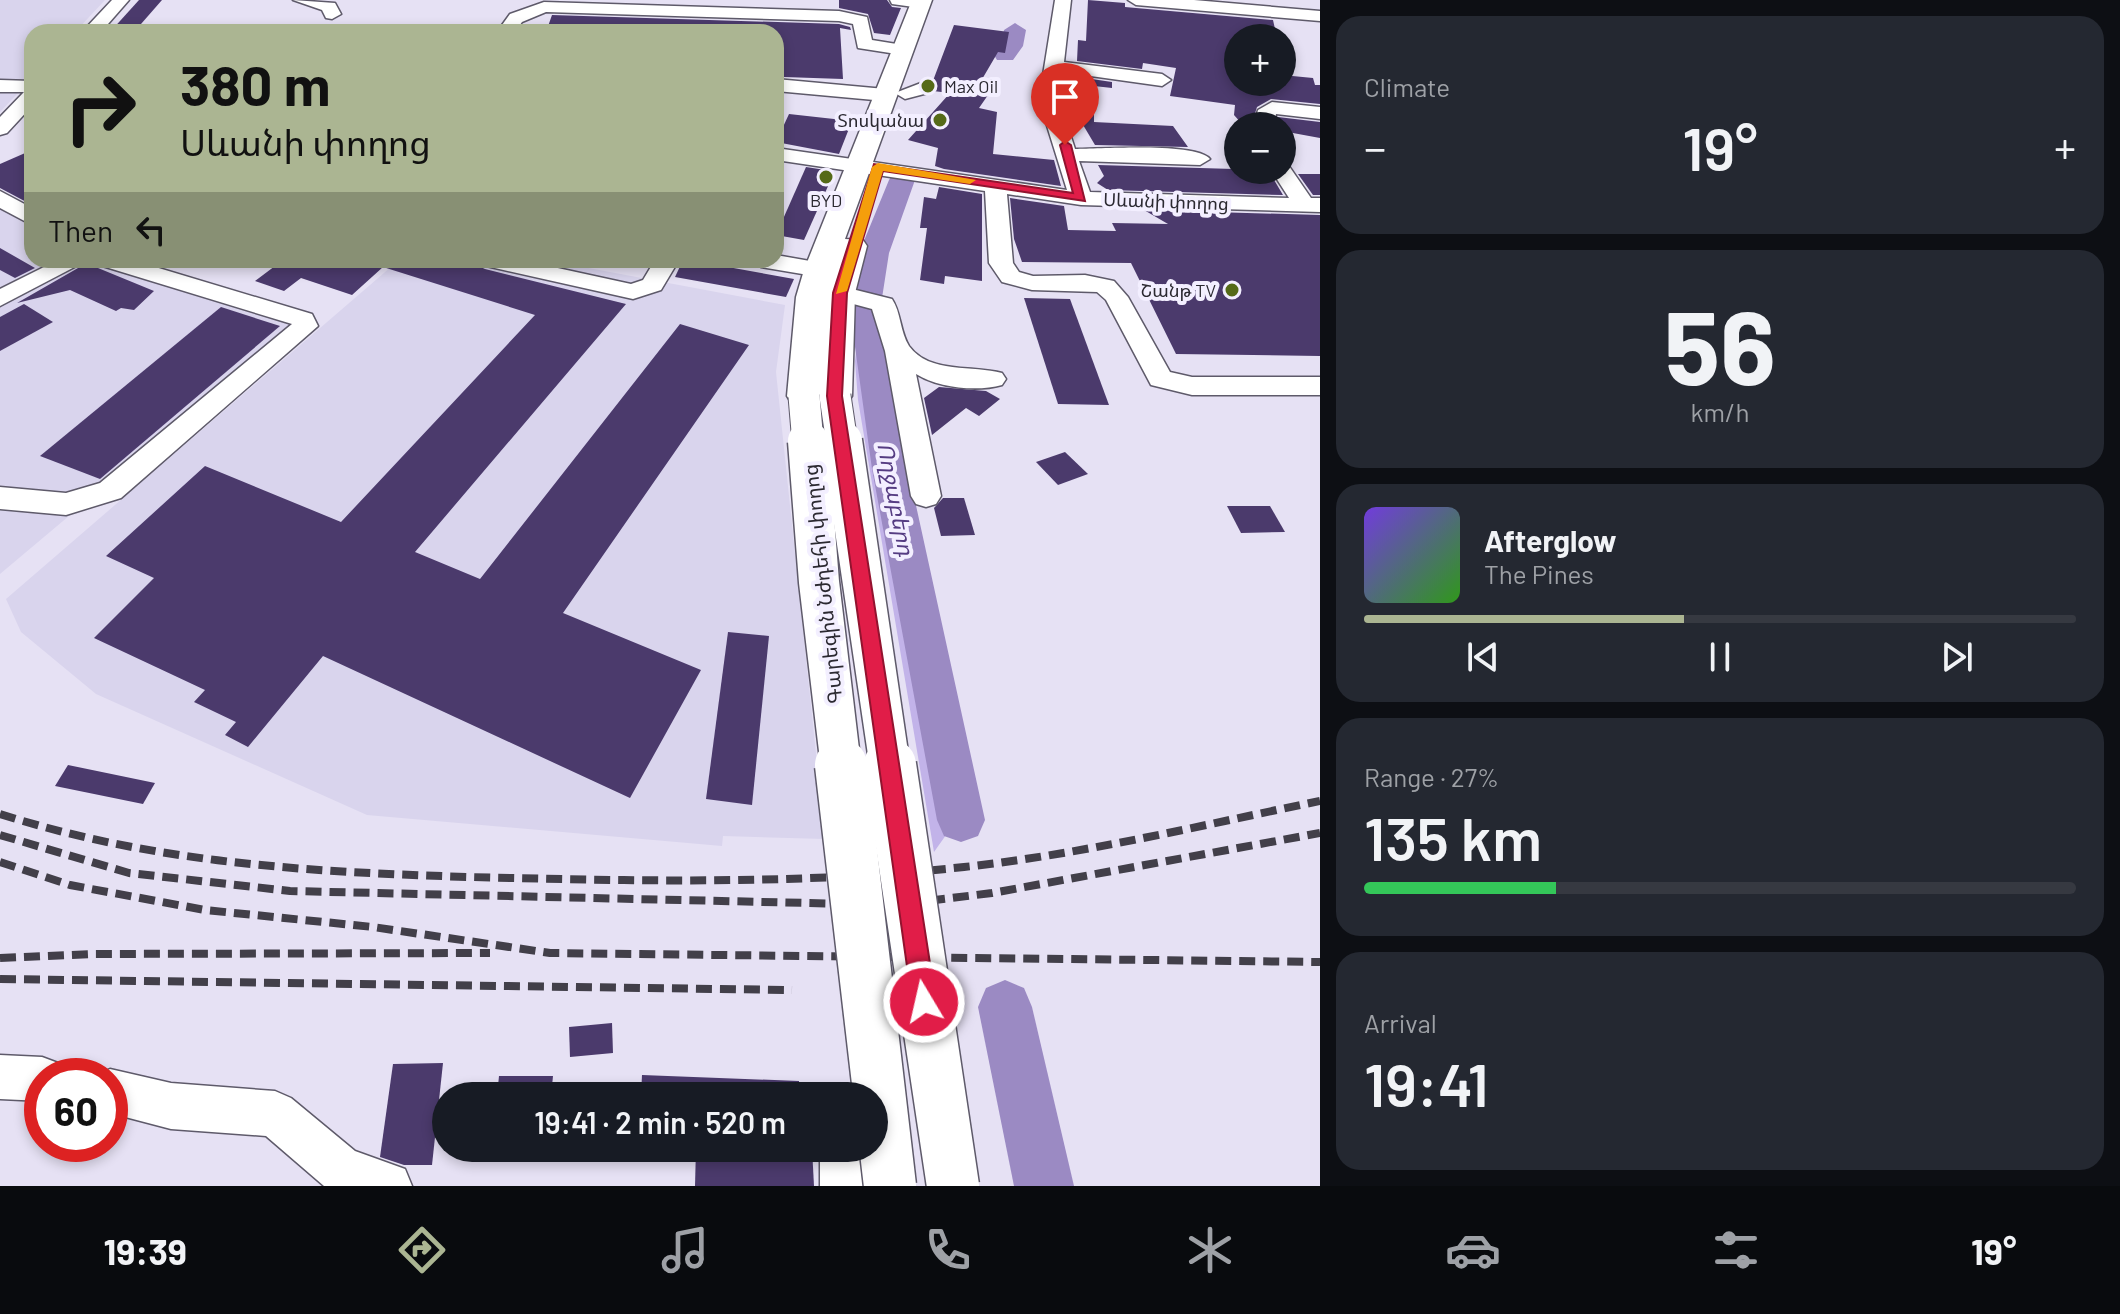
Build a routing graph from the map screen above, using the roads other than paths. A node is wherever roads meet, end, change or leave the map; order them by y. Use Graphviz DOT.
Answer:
graph roads {
  1 [pos="121,0"];
  2 [pos="301,0"];
  3 [pos="1063,0"];
  4 [pos="920,1"];
  5 [pos="1131,5"];
  6 [pos="828,8"];
  7 [pos="332,14"];
  8 [pos="1277,14"];
  9 [pos="1320,16"];
  10 [pos="98,24"];
  11 [pos="512,24"];
  12 [pos="903,50"];
  13 [pos="1055,66"];
  14 [pos="1162,80"];
  15 [pos="784,85"];
  16 [pos="0,86"];
  17 [pos="909,86"];
  18 [pos="24,87"];
  19 [pos="24,104"];
  20 [pos="1267,112"];
  21 [pos="1320,113"];
  22 [pos="0,129"];
  23 [pos="784,155"];
  24 [pos="1068,155"];
  25 [pos="1200,159"];
  26 [pos="868,166"];
  27 [pos="995,184"];
  28 [pos="1294,184"];
  29 [pos="0,198"];
  30 [pos="1081,198"];
  31 [pos="1313,205"];
  32 [pos="24,213"];
  33 [pos="784,267"];
  34 [pos="60,268"];
  35 [pos="134,268"];
  36 [pos="525,268"];
  37 [pos="662,268"];
  38 [pos="850,288"];
  39 [pos="0,299"];
  40 [pos="898,351"];
  41 [pos="993,379"];
  42 [pos="1320,386"];
  43 [pos="819,396"];
  44 [pos="926,496"];
  45 [pos="0,498"];
  46 [pos="0,1077"];
  47 [pos="24,1078"];
  48 [pos="128,1095"];
  49 [pos="388,1186"];
  50 [pos="890,1186"];
  51 [pos="953,1186"];
  1 -- 10 [label="street"];
  2 -- 7 [label="street"];
  3 -- 13 [label="street"];
  4 -- 12 [label="main road, Գարեգին Նժդեհի փողոց"];
  4 -- 17 [label="main road, Գարեգին Նժդեհի փողոց"];
  5 -- 8 [label="street"];
  6 -- 11 [label="street"];
  6 -- 12 [label="street"];
  8 -- 9 [label="street"];
  12 -- 17 [label="main road, Գարեգին Նժդեհի փողոց"];
  13 -- 14 [label="street"];
  13 -- 24 [label="street"];
  15 -- 17 [label="street"];
  16 -- 18 [label="street"];
  17 -- 26 [label="main road, Գարեգին Նժդեհի փողոց"];
  19 -- 22 [label="street"];
  20 -- 21 [label="street"];
  23 -- 26 [label="street, Սևանի փողոց"];
  24 -- 25 [label="street"];
  24 -- 30 [label="street"];
  26 -- 27 [label="street, Սևանի փողոց"];
  26 -- 38 [label="main road, Գարեգին Նժդեհի փողոց"];
  27 -- 30 [label="street, Սևանի փողոց"];
  27 -- 42 [label="street"];
  28 -- 31 [label="street"];
  29 -- 32 [label="street"];
  30 -- 31 [label="street, Սևանի փողոց"];
  33 -- 38 [label="street"];
  34 -- 39 [label="street"];
  35 -- 45 [label="street"];
  36 -- 37 [label="street"];
  38 -- 40 [label="street"];
  38 -- 43 [label="main road, Գարեգին Նժդեհի փողոց"];
  40 -- 41 [label="street"];
  40 -- 44 [label="street"];
  43 -- 50 [label="main road, Գարեգին Նժդեհի փողոց, bridge"];
  43 -- 51 [label="main road, Գարեգին Նժդեհի փողոց, bridge"];
  46 -- 47 [label="street"];
  48 -- 49 [label="street"];
}
